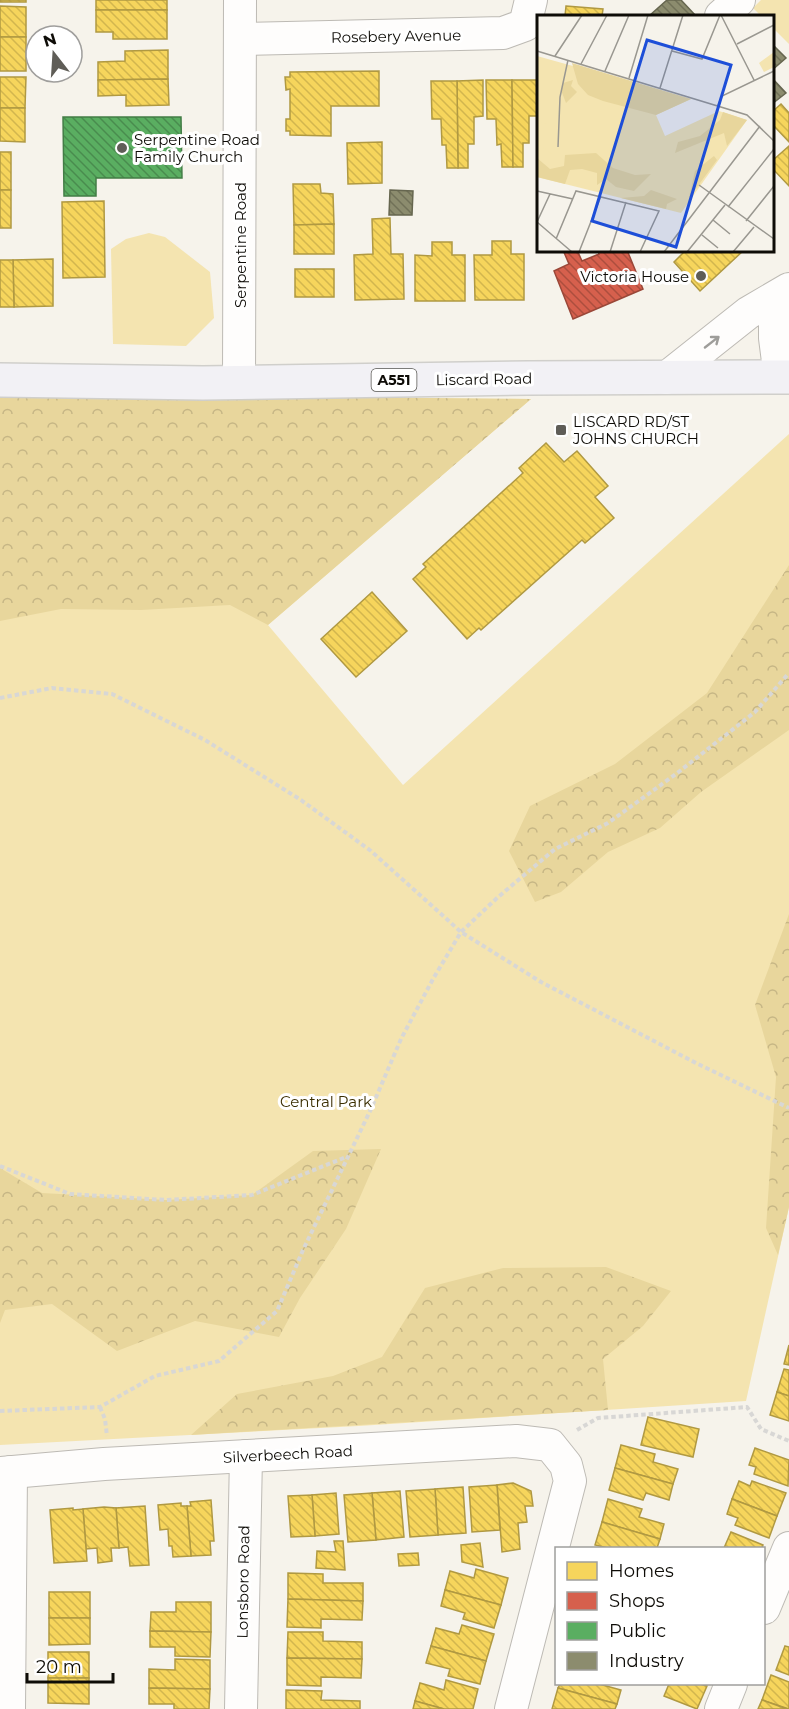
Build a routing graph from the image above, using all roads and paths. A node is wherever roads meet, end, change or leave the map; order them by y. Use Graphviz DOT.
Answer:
graph roads {
  1 [pos="240,0"];
  2 [pos="531,0"];
  3 [pos="739,0"];
  4 [pos="722,15"];
  5 [pos="240,39"];
  6 [pos="789,290"];
  7 [pos="784,377"];
  8 [pos="666,378"];
  9 [pos="0,380"];
  10 [pos="239,382"];
  11 [pos="789,673"];
  12 [pos="0,698"];
  13 [pos="461,932"];
  14 [pos="789,1108"];
  15 [pos="346,1157"];
  16 [pos="0,1166"];
  17 [pos="0,1411"];
  18 [pos="789,1441"];
  19 [pos="558,1455"];
  20 [pos="246,1456"];
  21 [pos="6,1472"];
  22 [pos="789,1548"];
  23 [pos="765,1606"];
  24 [pos="730,1685"];
  25 [pos="9,1709"];
  26 [pos="241,1709"];
  27 [pos="511,1709"];
  28 [pos="721,1709"];
  1 -- 5 [label="street, Serpentine Road"];
  2 -- 5 [label="street, Rosebery Avenue"];
  3 -- 4 [label="street"];
  5 -- 10 [label="street, Serpentine Road"];
  6 -- 7 [label="street"];
  8 -- 6 [label="street, one-way"];
  7 -- 8 [label="main road, Liscard Road / A551"];
  8 -- 10 [label="main road, Liscard Road / A551"];
  9 -- 10 [label="main road, Liscard Road / A551"];
  11 -- 13 [label="path"];
  12 -- 13 [label="path"];
  13 -- 14 [label="path"];
  13 -- 15 [label="path"];
  15 -- 16 [label="path"];
  15 -- 17 [label="path"];
  18 -- 19 [label="path"];
  19 -- 20 [label="street, Silverbeech Road"];
  19 -- 27 [label="street"];
  20 -- 21 [label="street, Silverbeech Road"];
  20 -- 26 [label="street, Lonsboro Road"];
  21 -- 25 [label="street"];
  22 -- 23 [label="street"];
  24 -- 28 [label="street"];
}
